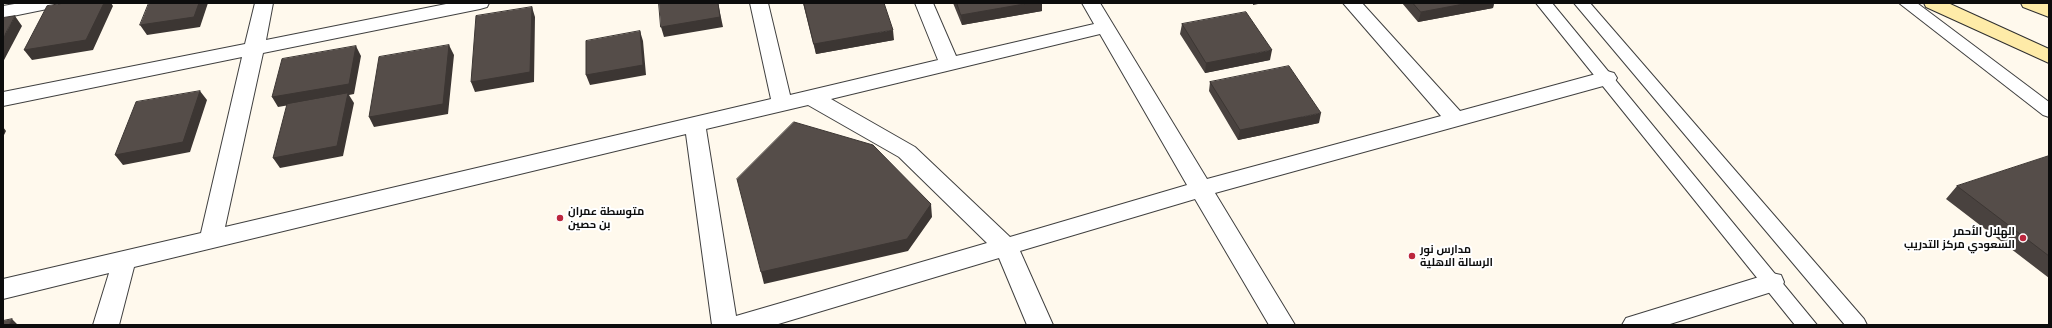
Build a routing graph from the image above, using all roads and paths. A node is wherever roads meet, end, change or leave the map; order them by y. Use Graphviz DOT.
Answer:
graph roads {
  1 [pos="50,3"];
  2 [pos="264,3"];
  3 [pos="480,3"];
  4 [pos="759,3"];
  5 [pos="924,3"];
  6 [pos="1091,3"];
  7 [pos="1352,3"];
  8 [pos="1544,3"];
  9 [pos="1582,3"];
  10 [pos="1907,3"];
  11 [pos="1933,3"];
  12 [pos="2030,3"];
  13 [pos="2049,11"];
  14 [pos="3,12"];
  15 [pos="1105,27"];
  16 [pos="254,50"];
  17 [pos="2049,57"];
  18 [pos="950,64"];
  19 [pos="1607,78"];
  20 [pos="811,97"];
  21 [pos="3,99"];
  22 [pos="782,104"];
  23 [pos="2049,111"];
  24 [pos="1456,120"];
  25 [pos="695,124"];
  26 [pos="1201,189"];
  27 [pos="212,240"];
  28 [pos="1006,247"];
  29 [pos="124,261"];
  30 [pos="1772,282"];
  31 [pos="3,290"];
  32 [pos="106,325"];
  33 [pos="725,325"];
  34 [pos="741,325"];
  35 [pos="1040,325"];
  36 [pos="1282,325"];
  37 [pos="1635,325"];
  38 [pos="1807,325"];
  39 [pos="1856,325"];
  1 -- 14 [label="street"];
  2 -- 16 [label="street"];
  3 -- 16 [label="street"];
  4 -- 22 [label="street"];
  5 -- 18 [label="street"];
  6 -- 15 [label="street"];
  7 -- 24 [label="street"];
  8 -- 19 [label="lane"];
  9 -- 39 [label="lane"];
  10 -- 23 [label="lane"];
  11 -- 17 [label="main road"];
  12 -- 13 [label="main road"];
  15 -- 18 [label="street"];
  15 -- 26 [label="street"];
  16 -- 21 [label="street"];
  16 -- 27 [label="street"];
  18 -- 20 [label="street"];
  19 -- 24 [label="street"];
  19 -- 30 [label="lane"];
  20 -- 22 [label="street"];
  20 -- 28 [label="street"];
  22 -- 25 [label="street"];
  24 -- 26 [label="street"];
  25 -- 27 [label="street"];
  25 -- 33 [label="street"];
  26 -- 28 [label="street"];
  26 -- 36 [label="street"];
  27 -- 29 [label="street"];
  28 -- 34 [label="street"];
  28 -- 35 [label="street"];
  29 -- 31 [label="street"];
  29 -- 32 [label="street"];
  30 -- 37 [label="street"];
  30 -- 38 [label="lane"];
}
